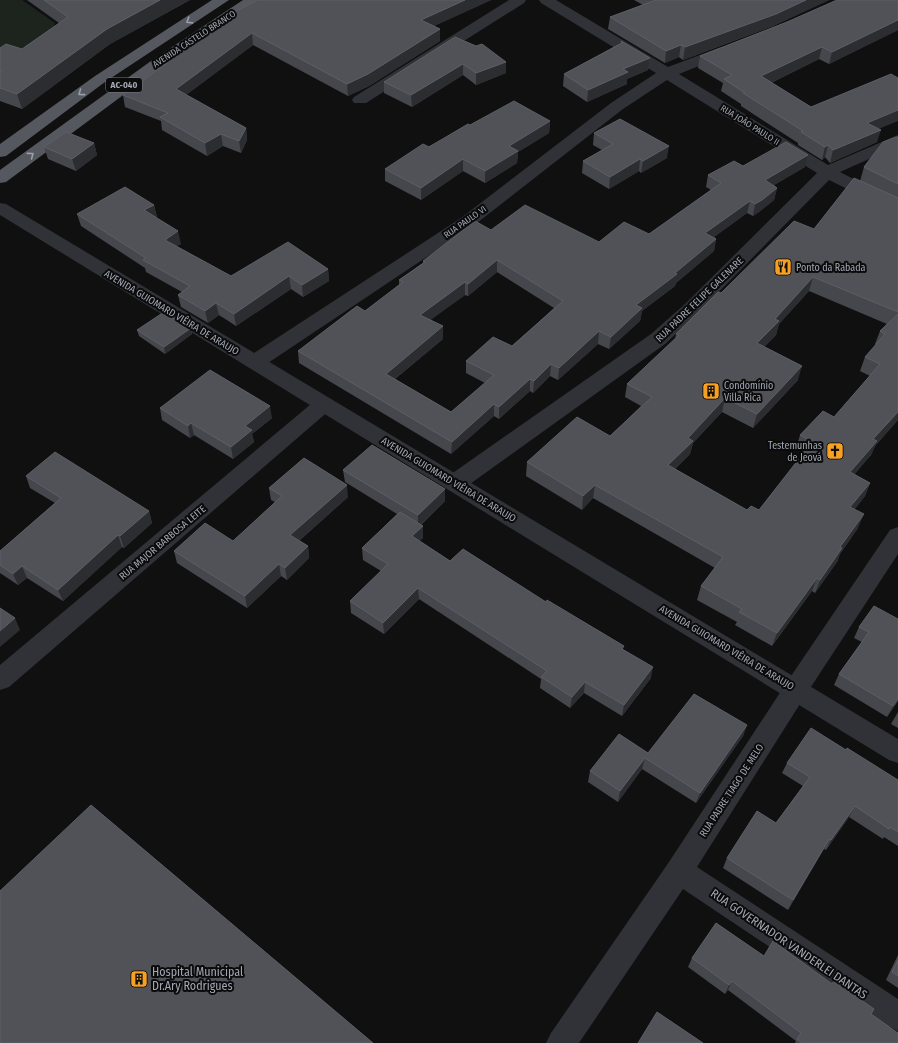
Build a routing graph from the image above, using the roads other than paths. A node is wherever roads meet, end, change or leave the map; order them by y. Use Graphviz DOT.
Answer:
graph roads {
  1 [pos="222,0"];
  2 [pos="253,0"];
  3 [pos="519,0"];
  4 [pos="546,0"];
  5 [pos="737,46"];
  6 [pos="667,72"];
  7 [pos="360,100"];
  8 [pos="898,140"];
  9 [pos="0,152"];
  10 [pos="827,172"];
  11 [pos="0,178"];
  12 [pos="0,208"];
  13 [pos="898,209"];
  14 [pos="255,362"];
  15 [pos="324,404"];
  16 [pos="455,482"];
  17 [pos="898,536"];
  18 [pos="0,680"];
  19 [pos="796,689"];
  20 [pos="898,752"];
  21 [pos="679,871"];
  22 [pos="898,1016"];
  23 [pos="561,1043"];
  1 -- 9 [label="highway, AVENIDA CASTELO BRANCO / AC-040, one-way"];
  11 -- 2 [label="highway, AVENIDA CASTELO BRANCO / AC-040, one-way"];
  3 -- 7 [label="street"];
  4 -- 6 [label="street, RUA JOÃO PAULO II"];
  5 -- 6 [label="street, RUA PAULO VI"];
  6 -- 10 [label="street, RUA JOÃO PAULO II"];
  6 -- 14 [label="street, RUA PAULO VI"];
  8 -- 10 [label="street, RUA PADRE FELIPE GALENARE"];
  10 -- 13 [label="street, RUA JOÃO PAULO II"];
  10 -- 16 [label="street, RUA PADRE FELIPE GALENARE"];
  12 -- 14 [label="street, AVENIDA GUIOMARD VIÊIRA DE ARAUJO"];
  14 -- 15 [label="street, AVENIDA GUIOMARD VIÊIRA DE ARAUJO"];
  15 -- 16 [label="street, AVENIDA GUIOMARD VIÊIRA DE ARAUJO"];
  15 -- 18 [label="street, RUA MAJOR BARBOSA LEITE"];
  16 -- 19 [label="street, AVENIDA GUIOMARD VIÊIRA DE ARAUJO"];
  17 -- 19 [label="street, RUA PADRE TIAGO DE MELO"];
  19 -- 20 [label="street, AVENIDA GUIOMARD VIÊIRA DE ARAUJO"];
  19 -- 21 [label="street, RUA PADRE TIAGO DE MELO"];
  21 -- 22 [label="street, RUA GOVERNADOR VANDERLEI DANTAS"];
  21 -- 23 [label="street, RUA PADRE TIAGO DE MELO"];
}
